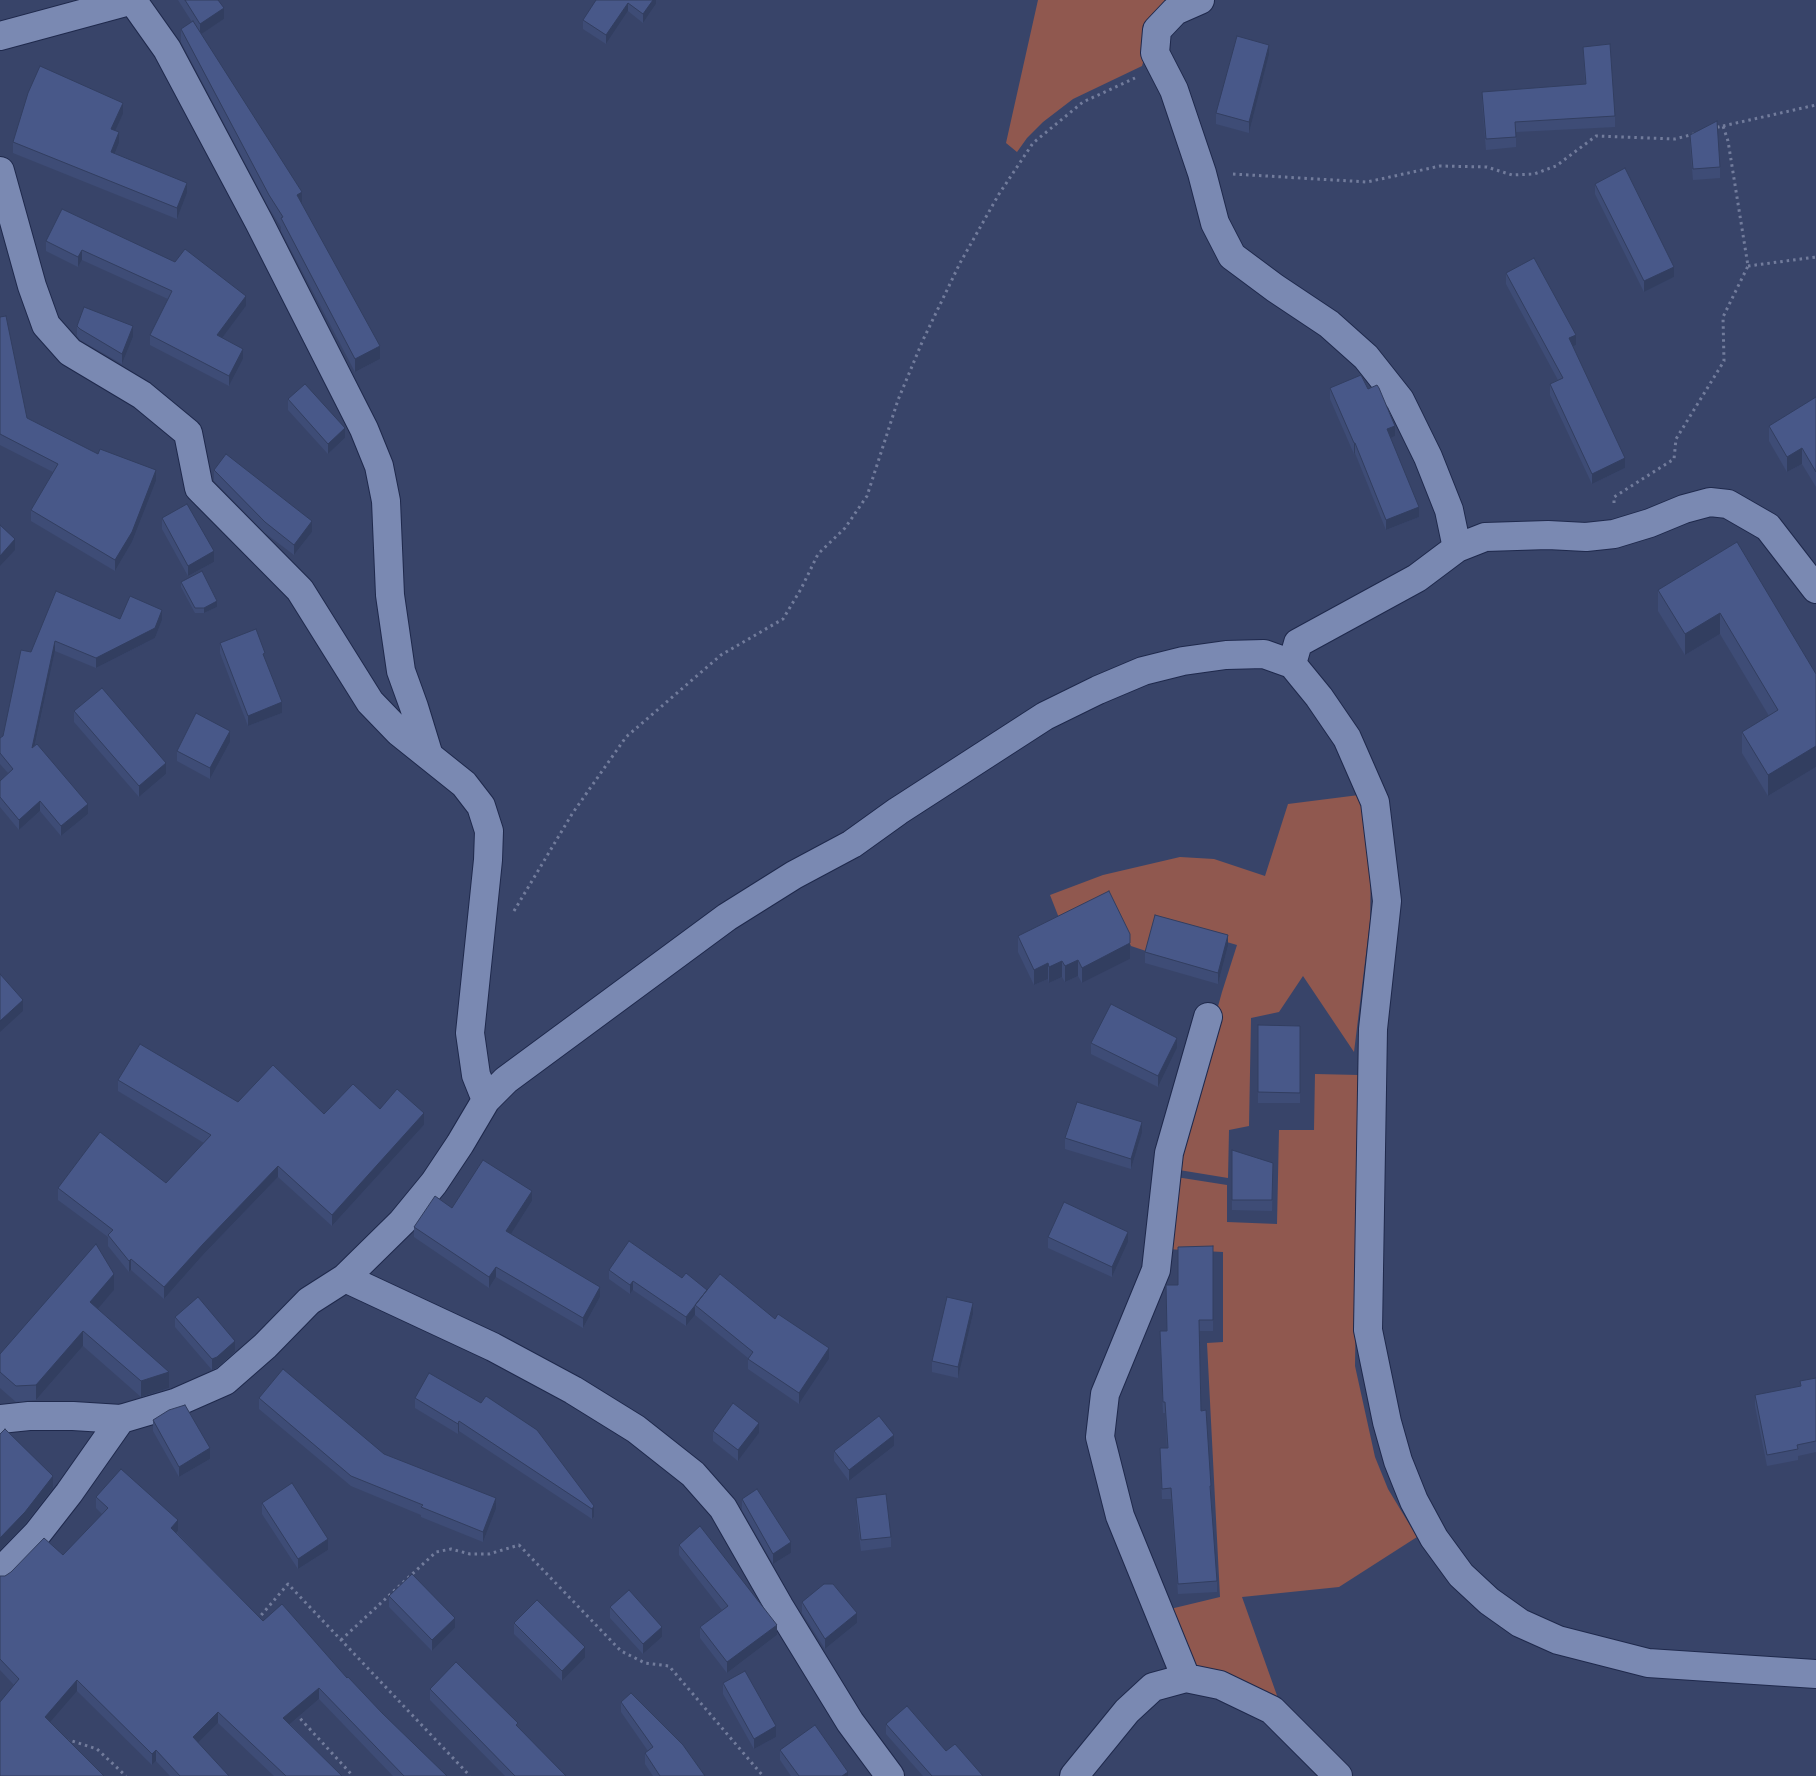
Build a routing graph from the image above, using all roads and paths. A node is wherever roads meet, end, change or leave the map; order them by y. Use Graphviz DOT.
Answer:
graph roads {
  1 [pos="133,0"];
  2 [pos="1200,0"];
  3 [pos="0,36"];
  4 [pos="1161,66"];
  5 [pos="1816,105"];
  6 [pos="1724,126"];
  7 [pos="1707,130"];
  8 [pos="1699,132"];
  9 [pos="0,171"];
  10 [pos="1202,173"];
  11 [pos="1816,257"];
  12 [pos="1748,266"];
  13 [pos="1614,534"];
  14 [pos="1457,548"];
  15 [pos="1816,589"];
  16 [pos="1292,664"];
  17 [pos="428,756"];
  18 [pos="510,919"];
  19 [pos="1208,1017"];
  20 [pos="486,1100"];
  21 [pos="345,1278"];
  22 [pos="0,1419"];
  23 [pos="121,1419"];
  24 [pos="0,1572"];
  25 [pos="252,1626"];
  26 [pos="341,1640"];
  27 [pos="1816,1674"];
  28 [pos="1186,1678"];
  29 [pos="294,1711"];
  30 [pos="63,1746"];
  31 [pos="126,1776"];
  32 [pos="354,1776"];
  33 [pos="470,1776"];
  34 [pos="763,1776"];
  35 [pos="890,1776"];
  36 [pos="1074,1776"];
  37 [pos="1338,1776"];
  1 -- 3 [label="street"];
  1 -- 17 [label="street"];
  2 -- 4 [label="street"];
  4 -- 10 [label="street"];
  4 -- 18 [label="path"];
  5 -- 6 [label="path"];
  6 -- 7 [label="path"];
  6 -- 12 [label="path"];
  8 -- 10 [label="path"];
  9 -- 17 [label="street"];
  10 -- 14 [label="street"];
  11 -- 12 [label="path"];
  12 -- 13 [label="path"];
  13 -- 14 [label="street"];
  13 -- 15 [label="street"];
  14 -- 16 [label="street"];
  16 -- 20 [label="street"];
  16 -- 27 [label="street"];
  17 -- 20 [label="street"];
  19 -- 28 [label="street"];
  20 -- 21 [label="street"];
  21 -- 23 [label="street"];
  21 -- 35 [label="street"];
  22 -- 23 [label="street"];
  23 -- 24 [label="street"];
  25 -- 26 [label="path"];
  26 -- 33 [label="path"];
  26 -- 34 [label="path"];
  28 -- 36 [label="street"];
  28 -- 37 [label="street"];
  29 -- 32 [label="path"];
  30 -- 31 [label="path"];
}
